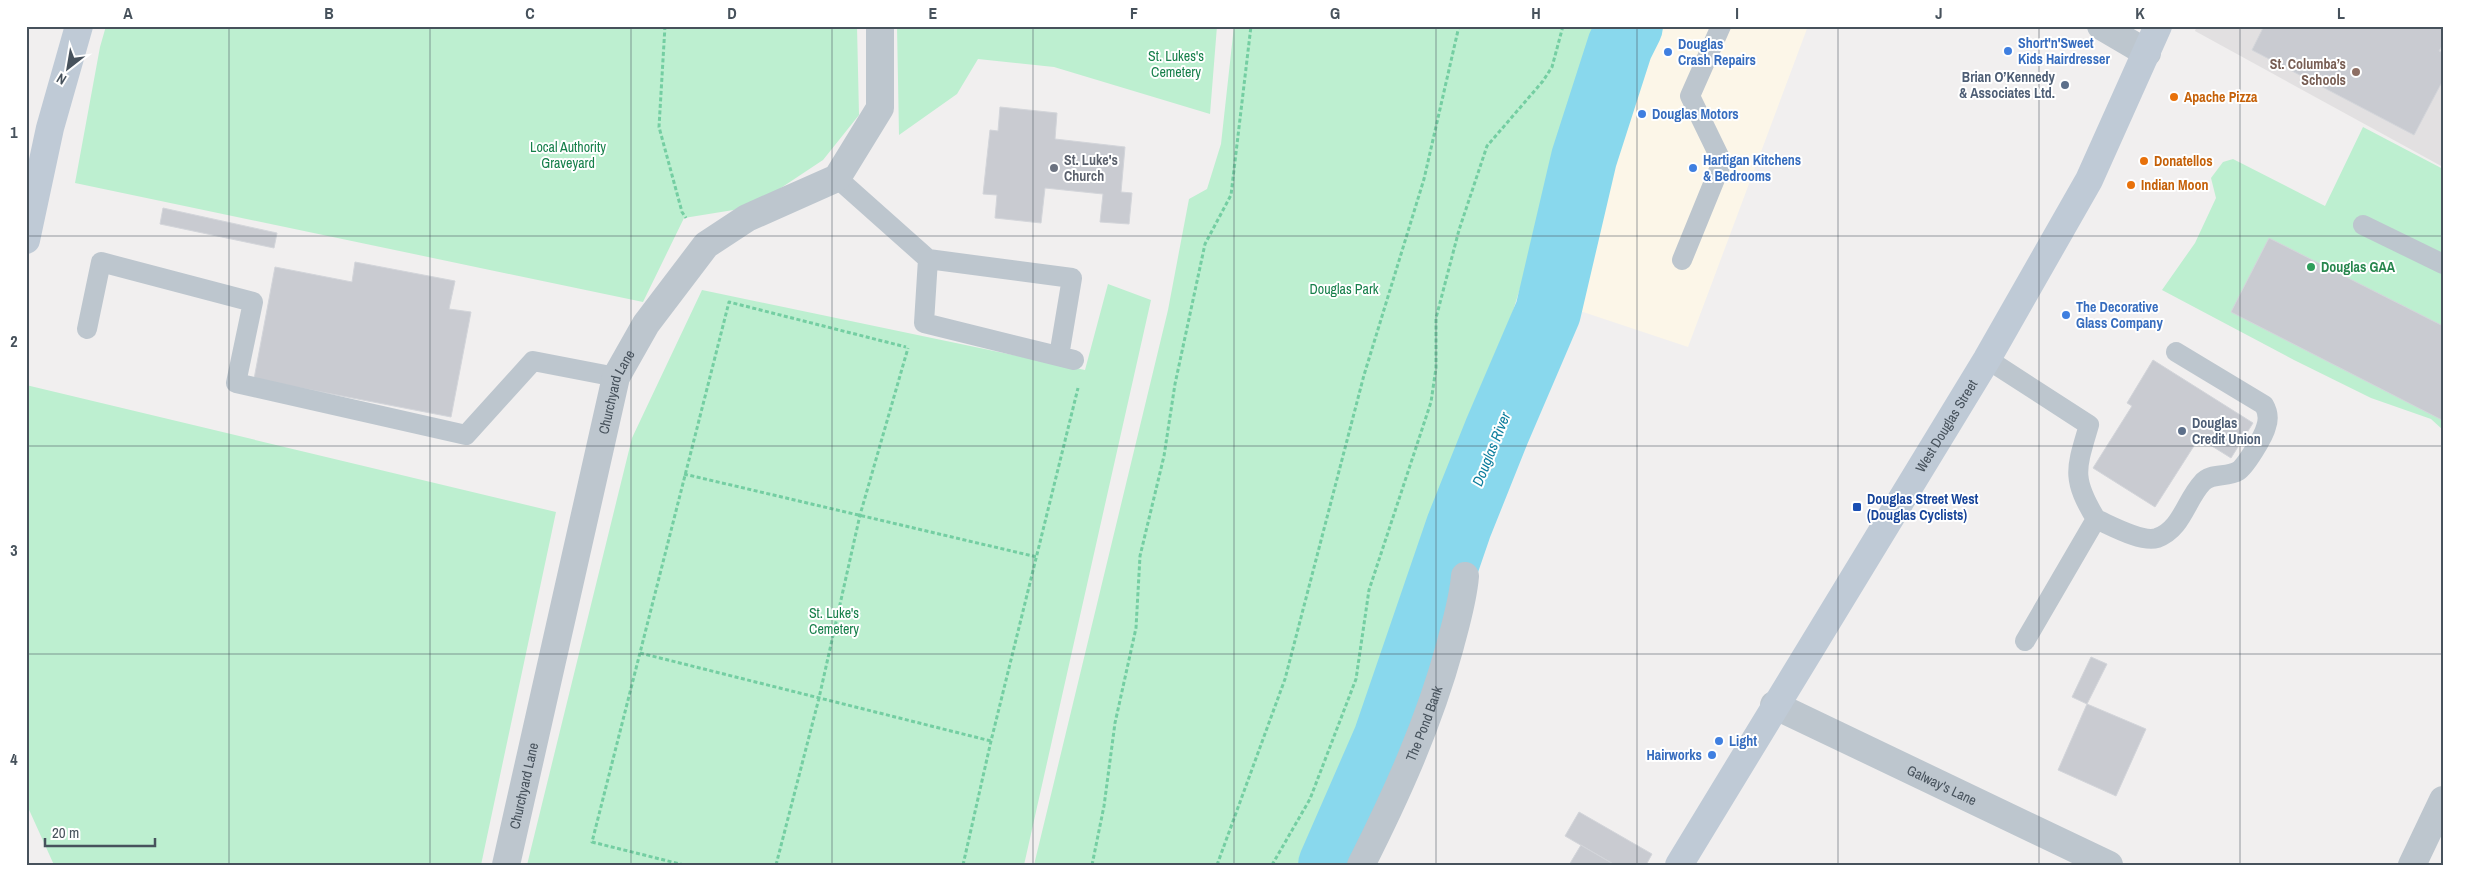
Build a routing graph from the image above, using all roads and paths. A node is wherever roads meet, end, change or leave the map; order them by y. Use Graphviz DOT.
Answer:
graph roads {
  1 [pos="79,26"];
  2 [pos="665,26"];
  3 [pos="880,26"];
  4 [pos="1251,26"];
  5 [pos="1459,26"];
  6 [pos="1563,26"];
  7 [pos="1720,26"];
  8 [pos="2101,26"];
  9 [pos="2158,26"];
  10 [pos="2147,53"];
  11 [pos="837,178"];
  12 [pos="2363,225"];
  13 [pos="26,240"];
  14 [pos="706,245"];
  15 [pos="928,259"];
  16 [pos="1682,260"];
  17 [pos="2443,264"];
  18 [pos="87,329"];
  19 [pos="908,348"];
  20 [pos="917,350"];
  21 [pos="2176,352"];
  22 [pos="1987,359"];
  23 [pos="616,377"];
  24 [pos="1069,389"];
  25 [pos="684,474"];
  26 [pos="860,515"];
  27 [pos="2096,519"];
  28 [pos="1037,557"];
  29 [pos="1465,576"];
  30 [pos="2026,641"];
  31 [pos="640,653"];
  32 [pos="819,698"];
  33 [pos="1774,705"];
  34 [pos="991,741"];
  35 [pos="2443,800"];
  36 [pos="506,865"];
  37 [pos="684,865"];
  38 [pos="776,865"];
  39 [pos="963,865"];
  40 [pos="1092,865"];
  41 [pos="1217,865"];
  42 [pos="1272,865"];
  43 [pos="1361,865"];
  44 [pos="1679,865"];
  45 [pos="2109,865"];
  46 [pos="2412,865"];
  1 -- 13 [label="main road"];
  2 -- 14 [label="path"];
  3 -- 11 [label="street"];
  4 -- 40 [label="path"];
  5 -- 41 [label="path"];
  6 -- 42 [label="path"];
  7 -- 16 [label="lane"];
  8 -- 10 [label="street"];
  9 -- 10 [label="main road, West Douglas Street"];
  10 -- 22 [label="main road, West Douglas Street"];
  11 -- 14 [label="street, Churchyard Lane"];
  11 -- 15 [label="lane"];
  12 -- 17 [label="lane"];
  14 -- 23 [label="street, Churchyard Lane"];
  15 -- 15 [label="lane"];
  18 -- 23 [label="lane"];
  19 -- 20 [label="path"];
  19 -- 25 [label="path"];
  19 -- 26 [label="path"];
  21 -- 27 [label="lane"];
  22 -- 27 [label="lane"];
  22 -- 33 [label="main road, West Douglas Street"];
  23 -- 36 [label="street, Churchyard Lane"];
  24 -- 28 [label="path"];
  25 -- 26 [label="path"];
  25 -- 31 [label="path"];
  26 -- 28 [label="path"];
  26 -- 32 [label="path"];
  27 -- 30 [label="lane"];
  28 -- 34 [label="path"];
  29 -- 43 [label="street, The Pond Bank"];
  31 -- 32 [label="path"];
  31 -- 37 [label="path"];
  32 -- 34 [label="path"];
  32 -- 38 [label="path"];
  33 -- 44 [label="main road, West Douglas Street"];
  33 -- 45 [label="street, Galway's Lane"];
  34 -- 39 [label="path"];
  35 -- 46 [label="street"];
}
